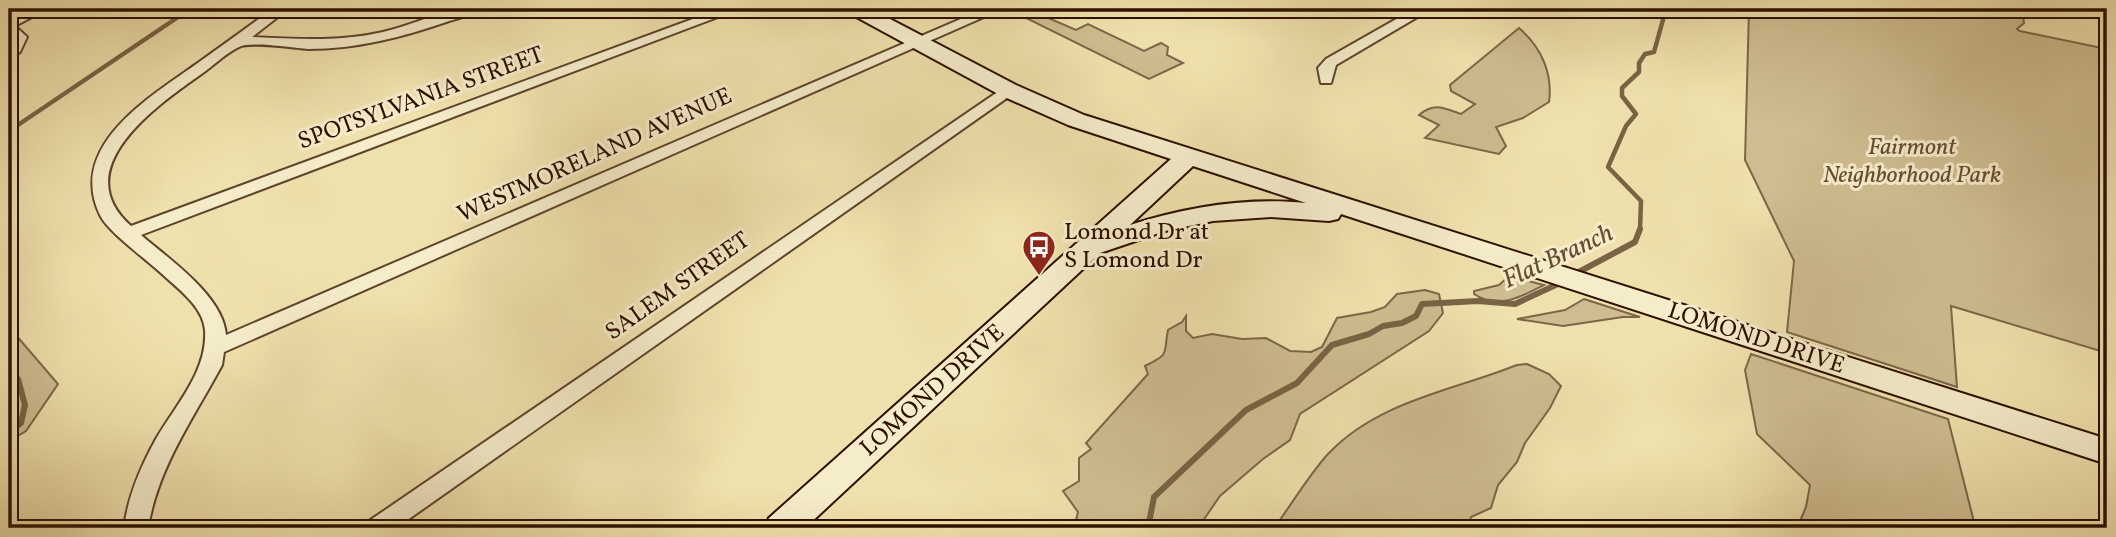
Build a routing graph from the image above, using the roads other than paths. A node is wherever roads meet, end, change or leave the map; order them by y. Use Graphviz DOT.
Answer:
graph roads {
  1 [pos="40,9"];
  2 [pos="281,9"];
  3 [pos="471,9"];
  4 [pos="732,9"];
  5 [pos="856,9"];
  6 [pos="995,9"];
  7 [pos="1424,9"];
  8 [pos="9,26"];
  9 [pos="238,41"];
  10 [pos="919,42"];
  11 [pos="9,55"];
  12 [pos="1326,80"];
  13 [pos="1008,90"];
  14 [pos="1189,156"];
  15 [pos="1406,226"];
  16 [pos="127,234"];
  17 [pos="1083,254"];
  18 [pos="215,348"];
  19 [pos="2107,452"];
  20 [pos="136,528"];
  21 [pos="378,528"];
  22 [pos="782,528"];
  1 -- 8 [label="street"];
  2 -- 9 [label="street"];
  3 -- 9 [label="street"];
  4 -- 16 [label="street, SPOTSYLVANIA STREET"];
  5 -- 10 [label="main road"];
  6 -- 10 [label="street, WESTMORELAND AVENUE"];
  7 -- 12 [label="street"];
  8 -- 11 [label="street"];
  9 -- 16 [label="street"];
  10 -- 13 [label="main road"];
  10 -- 18 [label="street, WESTMORELAND AVENUE"];
  13 -- 14 [label="main road"];
  13 -- 21 [label="street, SALEM STREET"];
  14 -- 15 [label="main road, LOMOND DRIVE"];
  14 -- 17 [label="main road, LOMOND DRIVE"];
  15 -- 17 [label="main road, LOMOND DRIVE"];
  15 -- 19 [label="main road, LOMOND DRIVE"];
  16 -- 18 [label="street"];
  17 -- 22 [label="main road, LOMOND DRIVE"];
  18 -- 20 [label="street"];
}
